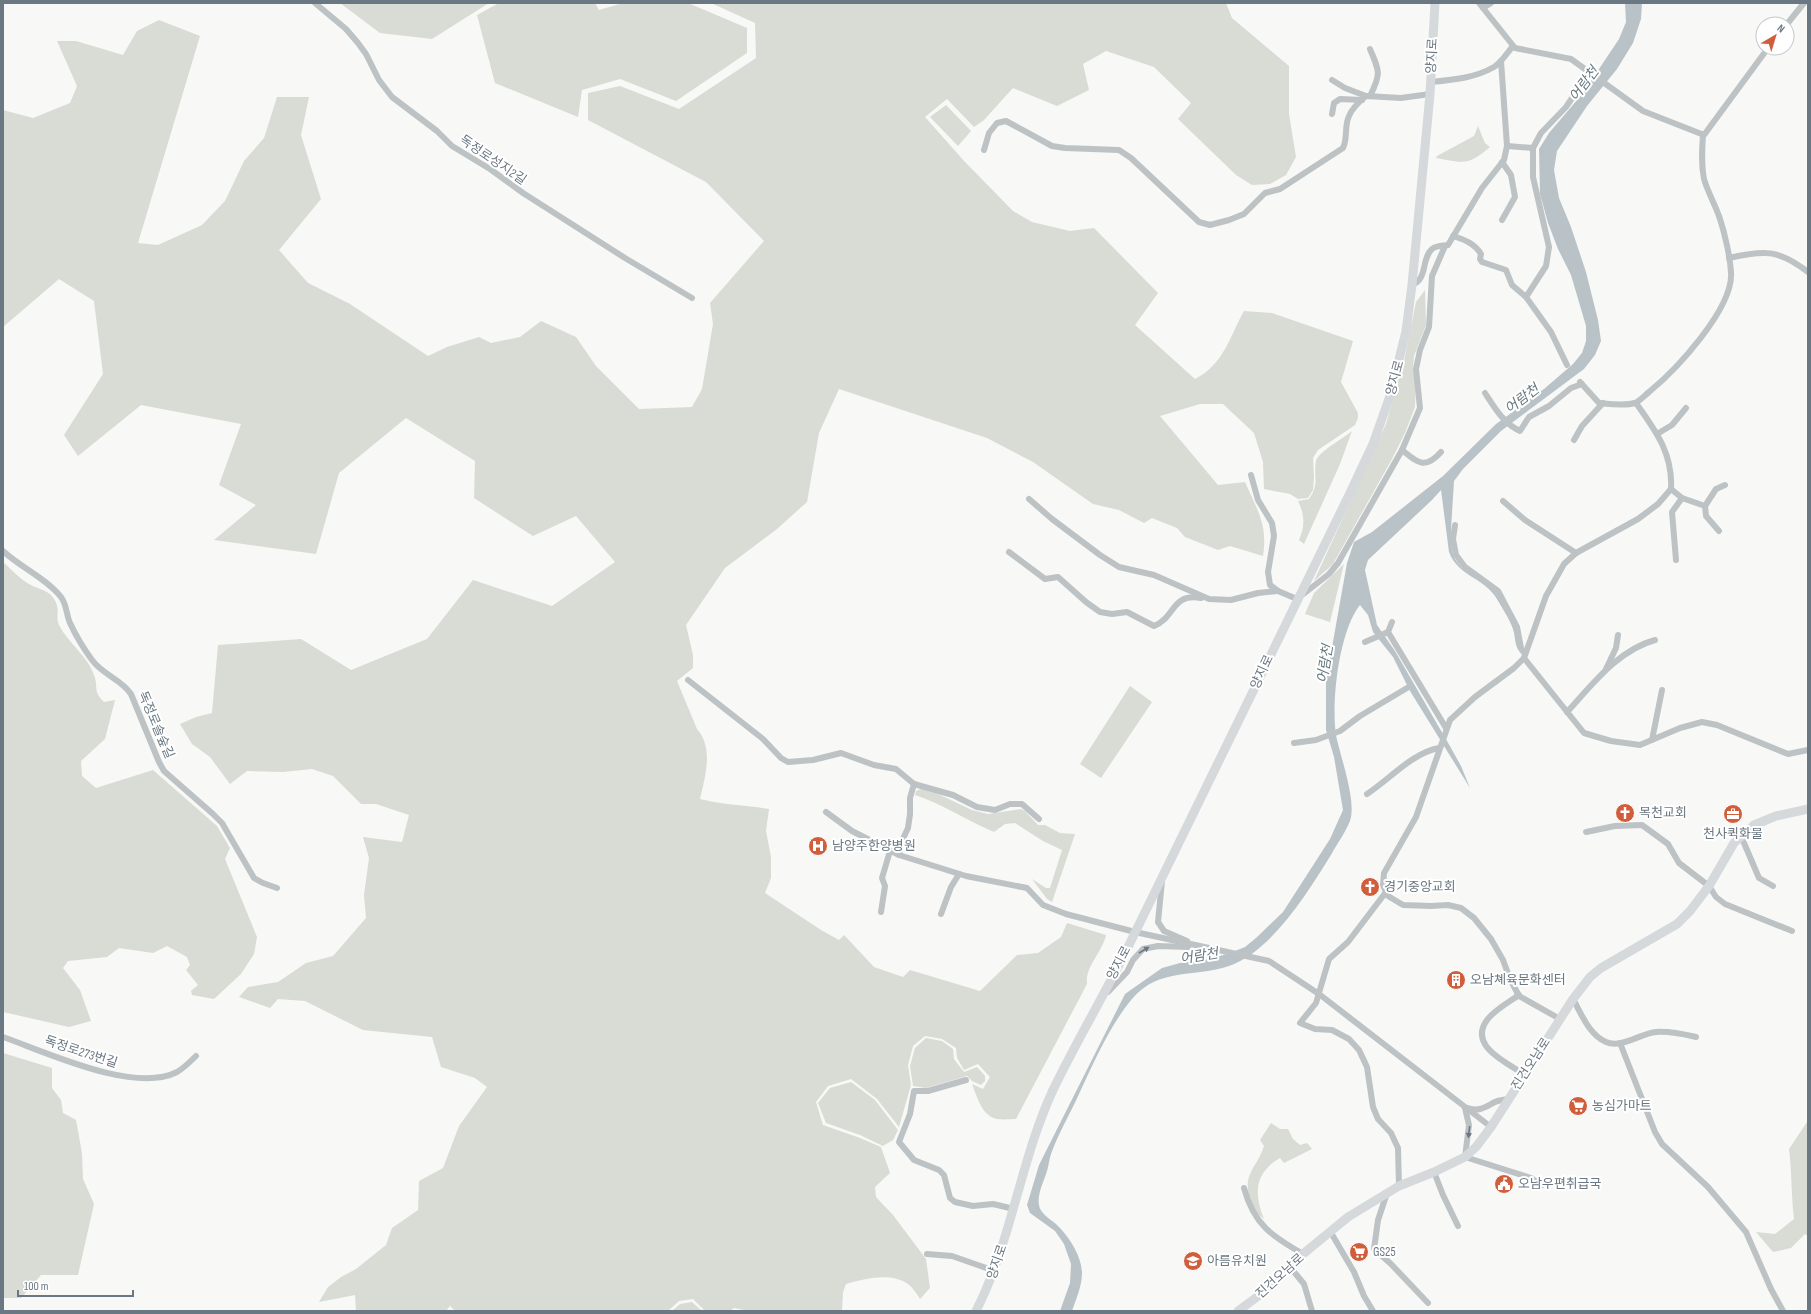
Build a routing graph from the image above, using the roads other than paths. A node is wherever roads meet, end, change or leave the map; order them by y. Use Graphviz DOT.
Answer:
graph roads {
  1 [pos="315,3"];
  2 [pos="1435,3"];
  3 [pos="1491,3"];
  4 [pos="1804,3"];
  5 [pos="1481,5"];
  6 [pos="1793,16"];
  7 [pos="1513,46"];
  8 [pos="1370,49"];
  9 [pos="1762,56"];
  10 [pos="1501,61"];
  11 [pos="1589,73"];
  12 [pos="1332,80"];
  13 [pos="1431,82"];
  14 [pos="1430,94"];
  15 [pos="1366,97"];
  16 [pos="1332,114"];
  17 [pos="1703,134"];
  18 [pos="1507,146"];
  19 [pos="1533,148"];
  20 [pos="984,150"];
  21 [pos="1502,162"];
  22 [pos="1502,220"];
  23 [pos="1453,236"];
  24 [pos="1444,246"];
  25 [pos="1729,258"];
  26 [pos="1808,272"];
  27 [pos="1412,285"];
  28 [pos="1526,297"];
  29 [pos="692,298"];
  30 [pos="1567,365"];
  31 [pos="1485,393"];
  32 [pos="1603,403"];
  33 [pos="1636,403"];
  34 [pos="1686,408"];
  35 [pos="1657,434"];
  36 [pos="1574,440"];
  37 [pos="1402,450"];
  38 [pos="1440,452"];
  39 [pos="1251,475"];
  40 [pos="1725,485"];
  41 [pos="1671,489"];
  42 [pos="1029,498"];
  43 [pos="1682,498"];
  44 [pos="1503,501"];
  45 [pos="1705,506"];
  46 [pos="1455,525"];
  47 [pos="1719,531"];
  48 [pos="3,551"];
  49 [pos="1009,552"];
  50 [pos="1576,553"];
  51 [pos="1676,560"];
  52 [pos="1278,591"];
  53 [pos="1209,599"];
  54 [pos="1297,599"];
  55 [pos="1392,622"];
  56 [pos="1388,632"];
  57 [pos="1618,635"];
  58 [pos="1655,640"];
  59 [pos="1365,642"];
  60 [pos="1524,656"];
  61 [pos="1605,671"];
  62 [pos="688,680"];
  63 [pos="1407,688"];
  64 [pos="1662,690"];
  65 [pos="1567,712"];
  66 [pos="1446,728"];
  67 [pos="1652,740"];
  68 [pos="1294,743"];
  69 [pos="1440,746"];
  70 [pos="1808,750"];
  71 [pos="914,784"];
  72 [pos="1367,794"];
  73 [pos="1808,809"];
  74 [pos="826,812"];
  75 [pos="1039,819"];
  76 [pos="1586,832"];
  77 [pos="1741,836"];
  78 [pos="890,851"];
  79 [pos="899,855"];
  80 [pos="959,874"];
  81 [pos="1163,875"];
  82 [pos="1708,886"];
  83 [pos="1773,886"];
  84 [pos="277,888"];
  85 [pos="1386,892"];
  86 [pos="881,912"];
  87 [pos="941,914"];
  88 [pos="1792,931"];
  89 [pos="1135,932"];
  90 [pos="1203,947"];
  91 [pos="1318,994"];
  92 [pos="1519,994"];
  93 [pos="1573,999"];
  94 [pos="1100,1000"];
  95 [pos="1560,1019"];
  96 [pos="3,1037"];
  97 [pos="1696,1037"];
  98 [pos="1620,1043"];
  99 [pos="196,1056"];
  100 [pos="1524,1074"];
  101 [pos="966,1080"];
  102 [pos="1508,1099"];
  103 [pos="1465,1107"];
  104 [pos="1491,1127"];
  105 [pos="1465,1157"];
  106 [pos="1434,1172"];
  107 [pos="1542,1185"];
  108 [pos="1399,1186"];
  109 [pos="1244,1188"];
  110 [pos="1387,1193"];
  111 [pos="1014,1210"];
  112 [pos="1458,1226"];
  113 [pos="1330,1231"];
  114 [pos="927,1254"];
  115 [pos="1303,1254"];
  116 [pos="1290,1267"];
  117 [pos="995,1271"];
  118 [pos="1428,1303"];
  119 [pos="976,1311"];
  120 [pos="1238,1311"];
  121 [pos="1312,1311"];
  122 [pos="1373,1311"];
  123 [pos="1783,1311"];
  1 -- 29 [label="street, 독정로성지2길"];
  2 -- 13 [label="street, 양지로"];
  3 -- 5 [label="street"];
  4 -- 6 [label="street"];
  5 -- 7 [label="street"];
  7 -- 10 [label="street"];
  7 -- 11 [label="street"];
  8 -- 15 [label="street"];
  9 -- 17 [label="street"];
  10 -- 13 [label="street"];
  10 -- 18 [label="street"];
  11 -- 17 [label="street"];
  11 -- 19 [label="street"];
  12 -- 15 [label="street"];
  13 -- 14 [label="street, 양지로"];
  14 -- 15 [label="street"];
  14 -- 27 [label="street, 양지로"];
  15 -- 16 [label="street"];
  15 -- 20 [label="street"];
  17 -- 25 [label="street"];
  18 -- 19 [label="street"];
  18 -- 21 [label="street"];
  19 -- 28 [label="street"];
  21 -- 22 [label="street"];
  21 -- 23 [label="street"];
  23 -- 24 [label="street"];
  23 -- 28 [label="street"];
  24 -- 27 [label="street"];
  24 -- 37 [label="street"];
  25 -- 26 [label="street"];
  25 -- 33 [label="street"];
  27 -- 54 [label="street, 양지로"];
  28 -- 30 [label="street"];
  31 -- 32 [label="street"];
  32 -- 33 [label="street"];
  32 -- 36 [label="street"];
  33 -- 35 [label="street"];
  34 -- 35 [label="street"];
  35 -- 41 [label="street"];
  37 -- 38 [label="street"];
  37 -- 54 [label="street"];
  39 -- 52 [label="street"];
  40 -- 45 [label="street"];
  41 -- 43 [label="street"];
  41 -- 50 [label="street"];
  42 -- 53 [label="street"];
  43 -- 45 [label="street"];
  43 -- 51 [label="street"];
  44 -- 50 [label="street"];
  45 -- 47 [label="street"];
  46 -- 60 [label="street"];
  48 -- 84 [label="street, 독정로솔숲길"];
  49 -- 53 [label="street"];
  50 -- 60 [label="street"];
  52 -- 53 [label="street"];
  52 -- 54 [label="street"];
  54 -- 81 [label="street, 양지로"];
  55 -- 56 [label="street"];
  56 -- 59 [label="street"];
  56 -- 66 [label="street"];
  57 -- 61 [label="street"];
  58 -- 61 [label="street"];
  60 -- 65 [label="street"];
  60 -- 66 [label="street"];
  61 -- 65 [label="street"];
  62 -- 71 [label="street"];
  63 -- 68 [label="street"];
  64 -- 67 [label="street"];
  65 -- 67 [label="street"];
  66 -- 69 [label="street"];
  67 -- 70 [label="street"];
  69 -- 72 [label="street"];
  69 -- 85 [label="street"];
  71 -- 75 [label="street"];
  71 -- 79 [label="street"];
  73 -- 77 [label="street, 진건오남로"];
  74 -- 78 [label="street"];
  76 -- 82 [label="street"];
  77 -- 82 [label="street, 진건오남로"];
  77 -- 83 [label="street"];
  78 -- 79 [label="street"];
  78 -- 86 [label="street"];
  79 -- 80 [label="street"];
  80 -- 87 [label="street"];
  80 -- 89 [label="street"];
  81 -- 89 [label="street, 양지로"];
  81 -- 90 [label="street"];
  82 -- 88 [label="street"];
  82 -- 93 [label="street, 진건오남로"];
  85 -- 91 [label="street"];
  85 -- 92 [label="street"];
  89 -- 90 [label="street"];
  89 -- 94 [label="street, 양지로"];
  90 -- 91 [label="street"];
  94 -- 90 [label="street, one-way"];
  91 -- 103 [label="street"];
  91 -- 108 [label="street"];
  92 -- 95 [label="street"];
  92 -- 100 [label="street"];
  93 -- 95 [label="street, 진건오남로"];
  93 -- 98 [label="street"];
  94 -- 111 [label="street, 양지로"];
  95 -- 100 [label="street, 진건오남로"];
  96 -- 99 [label="street, 독정로273번길"];
  97 -- 98 [label="street"];
  98 -- 123 [label="street"];
  100 -- 102 [label="street, 진건오남로"];
  101 -- 111 [label="street"];
  102 -- 103 [label="street"];
  102 -- 104 [label="street, 진건오남로"];
  103 -- 104 [label="street"];
  103 -- 105 [label="street, one-way"];
  104 -- 105 [label="street, 진건오남로"];
  105 -- 106 [label="street, 진건오남로"];
  105 -- 107 [label="street"];
  106 -- 108 [label="street, 진건오남로"];
  106 -- 112 [label="street"];
  108 -- 110 [label="street, 진건오남로"];
  109 -- 115 [label="street"];
  110 -- 113 [label="street, 진건오남로"];
  110 -- 118 [label="street"];
  111 -- 117 [label="street, 양지로"];
  113 -- 115 [label="street, 진건오남로"];
  113 -- 122 [label="street"];
  114 -- 117 [label="street"];
  115 -- 116 [label="street, 진건오남로"];
  116 -- 120 [label="street, 진건오남로"];
  116 -- 121 [label="street"];
  117 -- 119 [label="street, 양지로"];
}
